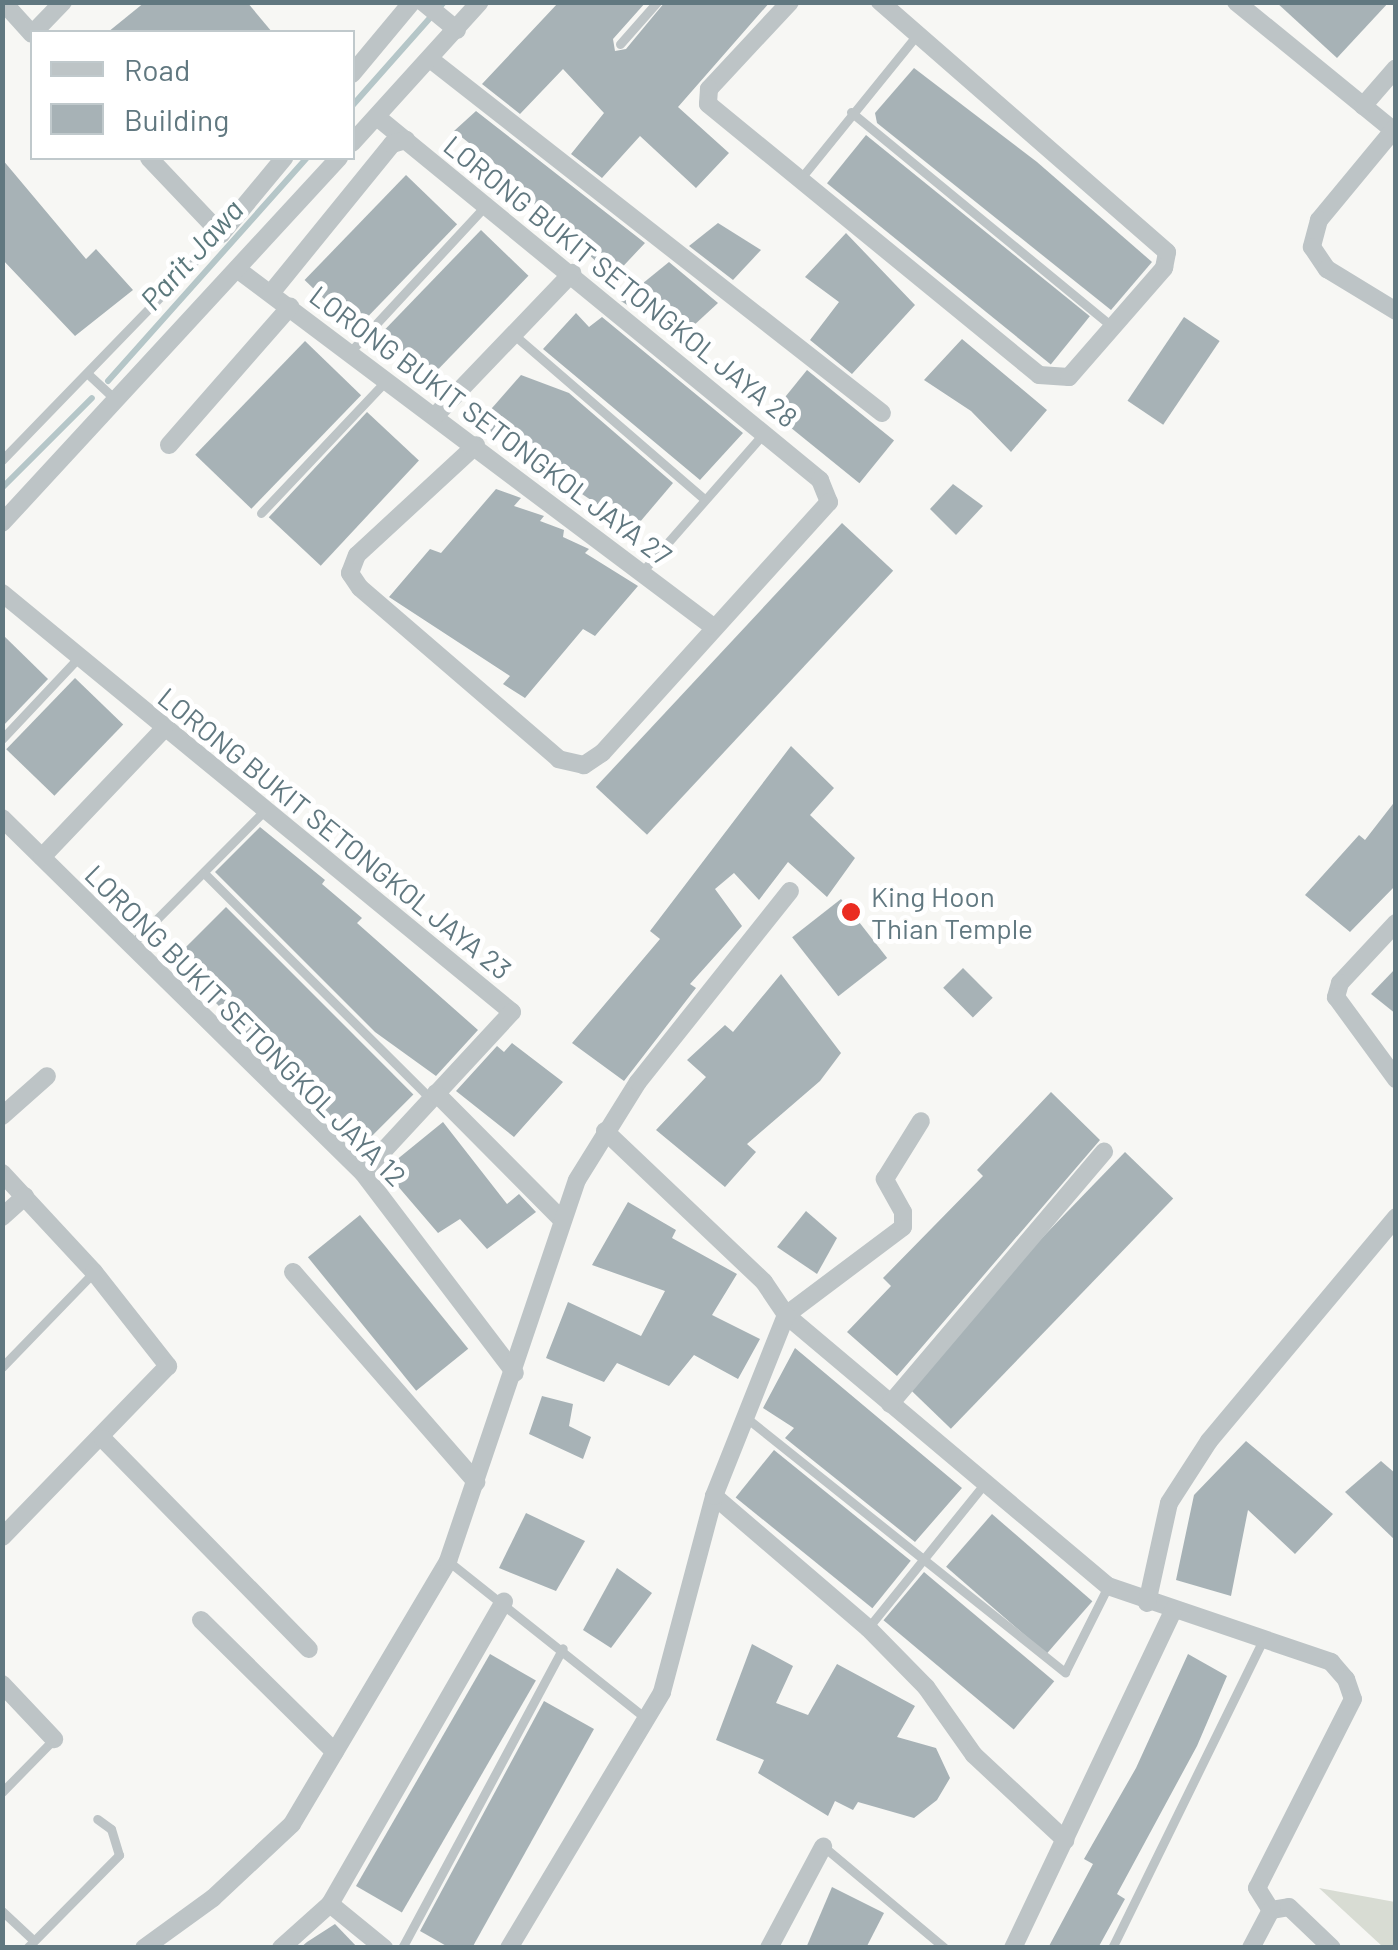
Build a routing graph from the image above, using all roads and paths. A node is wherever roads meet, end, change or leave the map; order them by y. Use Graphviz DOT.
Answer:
graph roads {
  1 [pos="3,2"];
  2 [pos="63,2"];
  3 [pos="412,2"];
  4 [pos="422,2"];
  5 [pos="480,2"];
  6 [pos="657,2"];
  7 [pos="790,2"];
  8 [pos="880,2"];
  9 [pos="1236,2"];
  10 [pos="450,24"];
  11 [pos="30,30"];
  12 [pos="36,30"];
  13 [pos="917,35"];
  14 [pos="620,44"];
  15 [pos="430,59"];
  16 [pos="1396,68"];
  17 [pos="355,70"];
  18 [pos="1363,106"];
  19 [pos="851,112"];
  20 [pos="377,116"];
  21 [pos="1394,129"];
  22 [pos="355,140"];
  23 [pos="406,140"];
  24 [pos="151,160"];
  25 [pos="282,160"];
  26 [pos="337,160"];
  27 [pos="801,178"];
  28 [pos="487,204"];
  29 [pos="221,234"];
  30 [pos="237,269"];
  31 [pos="572,273"];
  32 [pos="271,293"];
  33 [pos="290,307"];
  34 [pos="1396,311"];
  35 [pos="1112,327"];
  36 [pos="510,332"];
  37 [pos="348,354"];
  38 [pos="88,374"];
  39 [pos="387,380"];
  40 [pos="116,400"];
  41 [pos="882,413"];
  42 [pos="436,415"];
  43 [pos="764,433"];
  44 [pos="169,444"];
  45 [pos="476,444"];
  46 [pos="2,460"];
  47 [pos="704,499"];
  48 [pos="261,513"];
  49 [pos="2,523"];
  50 [pos="641,573"];
  51 [pos="2,593"];
  52 [pos="712,626"];
  53 [pos="77,659"];
  54 [pos="164,729"];
  55 [pos="2,740"];
  56 [pos="264,811"];
  57 [pos="2,818"];
  58 [pos="42,857"];
  59 [pos="206,874"];
  60 [pos="790,891"];
  61 [pos="1396,923"];
  62 [pos="131,945"];
  63 [pos="46,1076"];
  64 [pos="1396,1078"];
  65 [pos="434,1096"];
  66 [pos="2,1116"];
  67 [pos="921,1121"];
  68 [pos="605,1132"];
  69 [pos="1104,1152"];
  70 [pos="2,1173"];
  71 [pos="362,1174"];
  72 [pos="24,1196"];
  73 [pos="2,1217"];
  74 [pos="1396,1217"];
  75 [pos="562,1218"];
  76 [pos="94,1272"];
  77 [pos="293,1272"];
  78 [pos="786,1315"];
  79 [pos="2,1367"];
  80 [pos="515,1373"];
  81 [pos="890,1404"];
  82 [pos="742,1414"];
  83 [pos="103,1439"];
  84 [pos="476,1482"];
  85 [pos="986,1483"];
  86 [pos="714,1496"];
  87 [pos="2,1537"];
  88 [pos="922,1560"];
  89 [pos="448,1561"];
  90 [pos="1108,1586"];
  91 [pos="504,1602"];
  92 [pos="1147,1602"];
  93 [pos="1174,1609"];
  94 [pos="201,1620"];
  95 [pos="868,1628"];
  96 [pos="1264,1638"];
  97 [pos="563,1648"];
  98 [pos="309,1649"];
  99 [pos="2,1684"];
  100 [pos="643,1716"];
  101 [pos="54,1739"];
  102 [pos="334,1752"];
  103 [pos="2,1792"];
  104 [pos="96,1818"];
  105 [pos="1064,1840"];
  106 [pos="824,1847"];
  107 [pos="330,1904"];
  108 [pos="1270,1910"];
  109 [pos="2,1911"];
  110 [pos="29,1943"];
  111 [pos="144,1948"];
  112 [pos="281,1948"];
  113 [pos="384,1948"];
  114 [pos="402,1948"];
  115 [pos="509,1948"];
  116 [pos="770,1948"];
  117 [pos="945,1948"];
  118 [pos="1013,1948"];
  119 [pos="1112,1948"];
  120 [pos="1251,1948"];
  121 [pos="1332,1948"];
  1 -- 11 [label="street"];
  2 -- 12 [label="street"];
  3 -- 17 [label="street"];
  4 -- 10 [label="street"];
  5 -- 10 [label="street"];
  6 -- 14 [label="lane"];
  7 -- 27 [label="street"];
  8 -- 13 [label="street"];
  9 -- 18 [label="street"];
  10 -- 15 [label="street"];
  13 -- 19 [label="lane"];
  13 -- 35 [label="street"];
  15 -- 20 [label="street"];
  15 -- 41 [label="street"];
  16 -- 18 [label="street"];
  18 -- 21 [label="street"];
  19 -- 27 [label="lane"];
  19 -- 35 [label="lane"];
  20 -- 22 [label="street"];
  20 -- 23 [label="street, LORONG BUKIT SETONGKOL JAYA 28"];
  21 -- 34 [label="street"];
  23 -- 28 [label="street, LORONG BUKIT SETONGKOL JAYA 28"];
  23 -- 32 [label="street"];
  24 -- 29 [label="street"];
  25 -- 29 [label="street"];
  26 -- 30 [label="street"];
  27 -- 35 [label="street"];
  28 -- 31 [label="street, LORONG BUKIT SETONGKOL JAYA 28"];
  28 -- 37 [label="lane"];
  29 -- 38 [label="lane"];
  30 -- 32 [label="street, LORONG BUKIT SETONGKOL JAYA 27"];
  30 -- 40 [label="street"];
  31 -- 36 [label="street"];
  31 -- 43 [label="street, LORONG BUKIT SETONGKOL JAYA 28"];
  32 -- 33 [label="street, LORONG BUKIT SETONGKOL JAYA 27"];
  33 -- 37 [label="street, LORONG BUKIT SETONGKOL JAYA 27"];
  33 -- 44 [label="street"];
  36 -- 42 [label="street"];
  36 -- 47 [label="lane"];
  37 -- 39 [label="street, LORONG BUKIT SETONGKOL JAYA 27"];
  38 -- 40 [label="lane"];
  38 -- 46 [label="lane"];
  39 -- 42 [label="street, LORONG BUKIT SETONGKOL JAYA 27"];
  39 -- 48 [label="lane"];
  40 -- 49 [label="street"];
  42 -- 45 [label="street, LORONG BUKIT SETONGKOL JAYA 27"];
  43 -- 47 [label="lane"];
  43 -- 52 [label="street, LORONG BUKIT SETONGKOL JAYA 28"];
  45 -- 50 [label="street, LORONG BUKIT SETONGKOL JAYA 27"];
  45 -- 52 [label="street"];
  47 -- 50 [label="lane"];
  50 -- 52 [label="street, LORONG BUKIT SETONGKOL JAYA 27"];
  51 -- 53 [label="street, LORONG BUKIT SETONGKOL JAYA 23"];
  53 -- 54 [label="street, LORONG BUKIT SETONGKOL JAYA 23"];
  53 -- 55 [label="lane"];
  54 -- 56 [label="street, LORONG BUKIT SETONGKOL JAYA 23"];
  54 -- 58 [label="street"];
  56 -- 59 [label="lane"];
  56 -- 65 [label="street, LORONG BUKIT SETONGKOL JAYA 23"];
  57 -- 58 [label="street, LORONG BUKIT SETONGKOL JAYA 12"];
  58 -- 62 [label="street, LORONG BUKIT SETONGKOL JAYA 12"];
  59 -- 62 [label="lane"];
  59 -- 65 [label="lane"];
  60 -- 68 [label="street"];
  61 -- 64 [label="street"];
  62 -- 71 [label="street, LORONG BUKIT SETONGKOL JAYA 12"];
  63 -- 66 [label="street"];
  65 -- 71 [label="street, LORONG BUKIT SETONGKOL JAYA 23"];
  65 -- 75 [label="street"];
  67 -- 78 [label="street"];
  68 -- 75 [label="street"];
  68 -- 78 [label="street"];
  69 -- 81 [label="street"];
  70 -- 72 [label="street"];
  71 -- 80 [label="street, LORONG BUKIT SETONGKOL JAYA 12"];
  72 -- 73 [label="street"];
  72 -- 76 [label="street"];
  74 -- 92 [label="street"];
  75 -- 80 [label="street"];
  76 -- 79 [label="lane"];
  76 -- 83 [label="street"];
  77 -- 84 [label="street"];
  78 -- 81 [label="street"];
  78 -- 82 [label="street"];
  80 -- 84 [label="street"];
  81 -- 85 [label="street"];
  82 -- 86 [label="street"];
  82 -- 88 [label="lane"];
  83 -- 87 [label="street"];
  83 -- 98 [label="street"];
  84 -- 89 [label="street"];
  85 -- 88 [label="lane"];
  85 -- 90 [label="street"];
  86 -- 95 [label="street"];
  86 -- 100 [label="street"];
  88 -- 90 [label="lane"];
  88 -- 95 [label="lane"];
  89 -- 91 [label="lane"];
  89 -- 102 [label="street"];
  90 -- 92 [label="street"];
  91 -- 97 [label="lane"];
  91 -- 107 [label="street"];
  92 -- 93 [label="street"];
  93 -- 96 [label="street"];
  93 -- 105 [label="street"];
  94 -- 102 [label="street"];
  95 -- 105 [label="street"];
  96 -- 108 [label="street"];
  96 -- 119 [label="lane"];
  97 -- 100 [label="lane"];
  97 -- 114 [label="lane"];
  99 -- 101 [label="street"];
  100 -- 115 [label="street"];
  101 -- 103 [label="lane"];
  102 -- 111 [label="street"];
  104 -- 110 [label="lane"];
  105 -- 118 [label="street"];
  106 -- 116 [label="street"];
  106 -- 117 [label="lane"];
  107 -- 112 [label="street"];
  107 -- 113 [label="street"];
  108 -- 120 [label="street"];
  108 -- 121 [label="street"];
  109 -- 110 [label="lane"];
}
